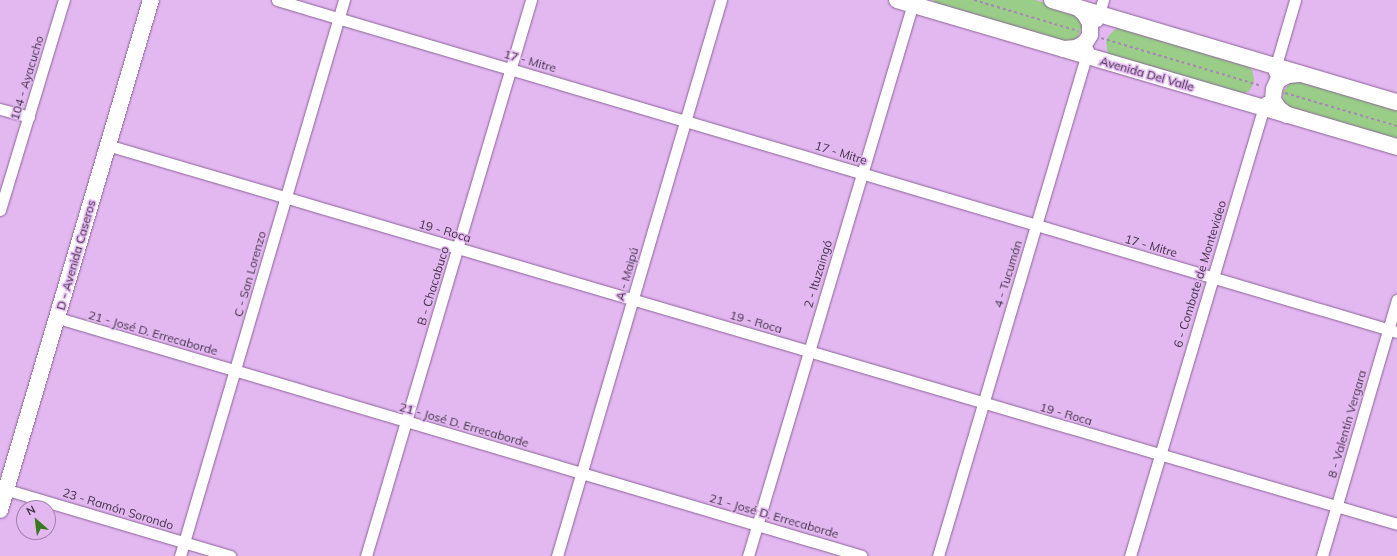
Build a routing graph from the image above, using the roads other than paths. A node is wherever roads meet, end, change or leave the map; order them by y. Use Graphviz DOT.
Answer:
graph roads {
  1 [pos="64,0"];
  2 [pos="151,0"];
  3 [pos="277,0"];
  4 [pos="344,0"];
  5 [pos="531,0"];
  6 [pos="721,0"];
  7 [pos="897,0"];
  8 [pos="1052,0"];
  9 [pos="1295,0"];
  10 [pos="913,2"];
  11 [pos="1076,7"];
  12 [pos="1101,7"];
  13 [pos="339,18"];
  14 [pos="1091,35"];
  15 [pos="1063,49"];
  16 [pos="1086,56"];
  17 [pos="1276,66"];
  18 [pos="510,69"];
  19 [pos="1301,74"];
  20 [pos="1272,89"];
  21 [pos="1397,102"];
  22 [pos="1263,108"];
  23 [pos="0,109"];
  24 [pos="1288,115"];
  25 [pos="28,117"];
  26 [pos="686,121"];
  27 [pos="107,145"];
  28 [pos="1397,148"];
  29 [pos="862,173"];
  30 [pos="286,198"];
  31 [pos="0,210"];
  32 [pos="1036,225"];
  33 [pos="457,248"];
  34 [pos="1213,277"];
  35 [pos="633,300"];
  36 [pos="1397,300"];
  37 [pos="58,318"];
  38 [pos="1393,331"];
  39 [pos="809,352"];
  40 [pos="235,370"];
  41 [pos="983,403"];
  42 [pos="406,421"];
  43 [pos="1160,455"];
  44 [pos="582,473"];
  45 [pos="3,489"];
  46 [pos="1336,506"];
  47 [pos="0,510"];
  48 [pos="1397,524"];
  49 [pos="757,525"];
  50 [pos="184,542"];
  51 [pos="180,556"];
  52 [pos="230,556"];
  53 [pos="366,556"];
  54 [pos="557,556"];
  55 [pos="748,556"];
  56 [pos="862,556"];
  57 [pos="938,556"];
  58 [pos="1130,556"];
  59 [pos="1322,556"];
  1 -- 25 [label="street, 104 - Ayacucho"];
  2 -- 27 [label="street, D - Avenida Caseros"];
  3 -- 13 [label="street, 17 - Mitre"];
  4 -- 13 [label="street, C - San Lorenzo"];
  5 -- 18 [label="street, B - Chacabuco"];
  6 -- 26 [label="street, A - Maipú"];
  7 -- 10 [label="street, Avenida Del Valle"];
  8 -- 11 [label="street"];
  9 -- 17 [label="street, 6 - Combate de Montevideo"];
  10 -- 15 [label="street, Avenida Del Valle"];
  10 -- 29 [label="street, 2 - Ituzaingó"];
  11 -- 12 [label="street"];
  11 -- 14 [label="street"];
  12 -- 14 [label="street, 4 - Tucumán"];
  12 -- 17 [label="street"];
  13 -- 18 [label="street, 17 - Mitre"];
  13 -- 30 [label="street, C - San Lorenzo"];
  14 -- 15 [label="street"];
  14 -- 16 [label="street, 4 - Tucumán"];
  15 -- 16 [label="street, Avenida Del Valle"];
  16 -- 22 [label="street, Avenida Del Valle"];
  16 -- 32 [label="street, 4 - Tucumán"];
  17 -- 19 [label="street"];
  17 -- 20 [label="street, 6 - Combate de Montevideo"];
  18 -- 26 [label="street, 17 - Mitre"];
  18 -- 33 [label="street, B - Chacabuco"];
  19 -- 20 [label="street"];
  19 -- 21 [label="street"];
  20 -- 22 [label="street, 6 - Combate de Montevideo"];
  20 -- 24 [label="street"];
  22 -- 24 [label="street, Avenida Del Valle"];
  22 -- 34 [label="street, 6 - Combate de Montevideo"];
  23 -- 25 [label="street"];
  24 -- 28 [label="street, Avenida Del Valle"];
  25 -- 31 [label="street, 104 - Ayacucho"];
  26 -- 29 [label="street, 17 - Mitre"];
  26 -- 35 [label="street, A - Maipú"];
  27 -- 30 [label="street, 19 - Roca"];
  27 -- 37 [label="street, D - Avenida Caseros"];
  29 -- 32 [label="street, 17 - Mitre"];
  29 -- 39 [label="street, 2 - Ituzaingó"];
  30 -- 33 [label="street, 19 - Roca"];
  30 -- 40 [label="street, C - San Lorenzo"];
  32 -- 34 [label="street, 17 - Mitre"];
  32 -- 41 [label="street, 4 - Tucumán"];
  33 -- 35 [label="street, 19 - Roca"];
  33 -- 42 [label="street, B - Chacabuco"];
  34 -- 38 [label="street, 17 - Mitre"];
  34 -- 43 [label="street, 6 - Combate de Montevideo"];
  35 -- 39 [label="street, 19 - Roca"];
  35 -- 44 [label="street, A - Maipú"];
  36 -- 38 [label="street, 8 - Valentín Vergara"];
  37 -- 40 [label="street, 21 - José D. Errecaborde"];
  37 -- 45 [label="street, D - Avenida Caseros"];
  38 -- 46 [label="street, 8 - Valentín Vergara"];
  39 -- 41 [label="street, 19 - Roca"];
  39 -- 49 [label="street, 2 - Ituzaingó"];
  40 -- 42 [label="street, 21 - José D. Errecaborde"];
  40 -- 50 [label="street, C - San Lorenzo"];
  41 -- 43 [label="street, 19 - Roca"];
  41 -- 57 [label="street, 4 - Tucumán"];
  42 -- 44 [label="street, 21 - José D. Errecaborde"];
  42 -- 53 [label="street, B - Chacabuco"];
  43 -- 46 [label="street, 19 - Roca"];
  43 -- 58 [label="street, 6 - Combate de Montevideo"];
  44 -- 49 [label="street, 21 - José D. Errecaborde"];
  44 -- 54 [label="street, A - Maipú"];
  45 -- 47 [label="street, D - Avenida Caseros"];
  45 -- 50 [label="street, 23 - Ramón Sorondo"];
  46 -- 48 [label="street, 19 - Roca"];
  46 -- 59 [label="street, 8 - Valentín Vergara"];
  49 -- 55 [label="street, 2 - Ituzaingó"];
  49 -- 56 [label="street, 21 - José D. Errecaborde"];
  50 -- 51 [label="street, C - San Lorenzo"];
  50 -- 52 [label="street, 23 - Ramón Sorondo"];
}
